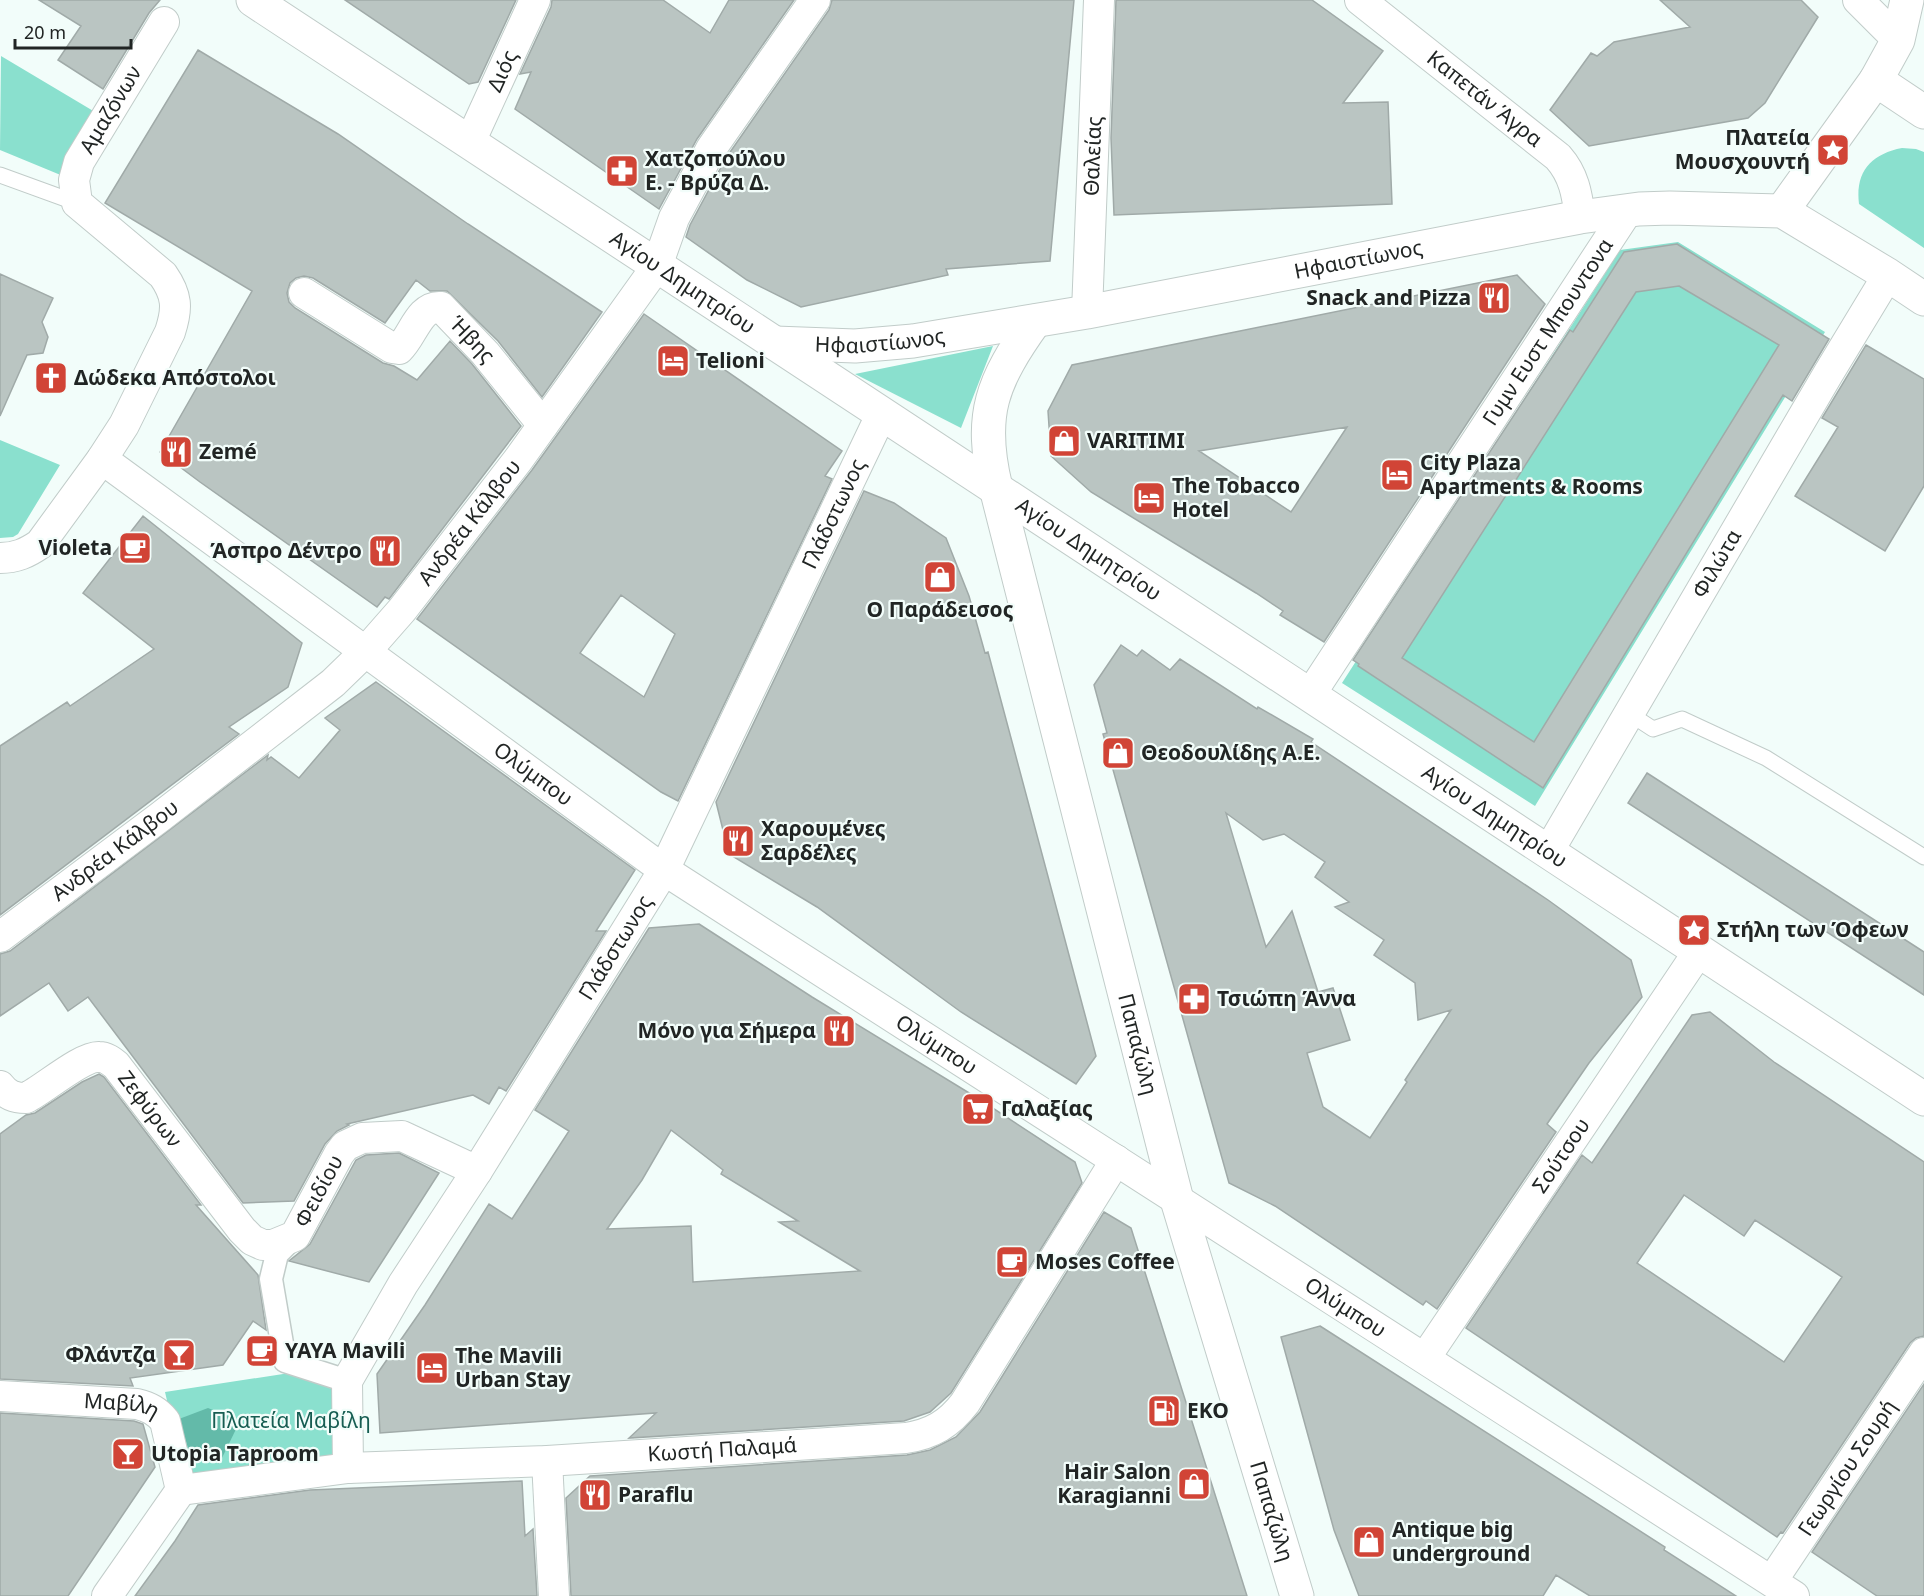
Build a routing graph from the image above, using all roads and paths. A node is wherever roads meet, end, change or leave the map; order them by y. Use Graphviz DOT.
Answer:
graph roads {
  1 [pos="253,0"];
  2 [pos="535,0"];
  3 [pos="815,0"];
  4 [pos="1099,0"];
  5 [pos="1360,0"];
  6 [pos="1858,0"];
  7 [pos="1906,0"];
  8 [pos="164,22"];
  9 [pos="1898,40"];
  10 [pos="1876,81"];
  11 [pos="1924,112"];
  12 [pos="470,142"];
  13 [pos="0,175"];
  14 [pos="77,202"];
  15 [pos="1628,210"];
  16 [pos="1782,212"];
  17 [pos="1580,217"];
  18 [pos="657,266"];
  19 [pos="1888,275"];
  20 [pos="304,293"];
  21 [pos="1924,299"];
  22 [pos="1087,312"];
  23 [pos="1035,321"];
  24 [pos="775,343"];
  25 [pos="882,413"];
  26 [pos="543,425"];
  27 [pos="102,459"];
  28 [pos="996,488"];
  29 [pos="0,558"];
  30 [pos="366,651"];
  31 [pos="1310,695"];
  32 [pos="1630,714"];
  33 [pos="1548,852"];
  34 [pos="1924,857"];
  35 [pos="664,870"];
  36 [pos="0,937"];
  37 [pos="1699,951"];
  38 [pos="0,1086"];
  39 [pos="1924,1099"];
  40 [pos="1116,1160"];
  41 [pos="477,1171"];
  42 [pos="1177,1200"];
  43 [pos="284,1241"];
  44 [pos="1924,1353"];
  45 [pos="1425,1358"];
  46 [pos="347,1381"];
  47 [pos="0,1396"];
  48 [pos="548,1461"];
  49 [pos="348,1468"];
  50 [pos="181,1490"];
  51 [pos="1783,1589"];
  52 [pos="107,1596"];
  53 [pos="554,1596"];
  54 [pos="1297,1596"];
  1 -- 12 [label="main road, Αγίου Δημητρίου"];
  2 -- 12 [label="street, Διός"];
  3 -- 18 [label="street, Ανδρέα Κάλβου"];
  4 -- 22 [label="street, Θαλείας"];
  5 -- 17 [label="street, Καπετάν Άγρα"];
  6 -- 9 [label="street"];
  7 -- 9 [label="main road"];
  8 -- 14 [label="street, Αμαζόνων"];
  9 -- 10 [label="main road"];
  10 -- 11 [label="main road"];
  10 -- 16 [label="main road"];
  12 -- 18 [label="main road, Αγίου Δημητρίου"];
  13 -- 14 [label="lane"];
  14 -- 27 [label="street"];
  15 -- 16 [label="main road, Ηφαιστίωνος"];
  15 -- 17 [label="main road, Ηφαιστίωνος"];
  15 -- 31 [label="street, Γυμν Ευστ Μπουντονα"];
  16 -- 19 [label="main road"];
  17 -- 22 [label="main road, Ηφαιστίωνος"];
  18 -- 24 [label="main road, Αγίου Δημητρίου"];
  18 -- 26 [label="street, Ανδρέα Κάλβου"];
  19 -- 21 [label="main road"];
  19 -- 32 [label="street, Φιλώτα"];
  20 -- 26 [label="street, Ήβης"];
  22 -- 23 [label="main road, Ηφαιστίωνος"];
  23 -- 24 [label="main road, Ηφαιστίωνος"];
  23 -- 28 [label="main road, Παπαζώλη"];
  24 -- 25 [label="main road, Αγίου Δημητρίου"];
  25 -- 28 [label="main road, Αγίου Δημητρίου"];
  25 -- 35 [label="street, Γλάδστωνος"];
  26 -- 30 [label="street, Ανδρέα Κάλβου"];
  27 -- 29 [label="street"];
  27 -- 30 [label="street, Ολύμπου"];
  28 -- 31 [label="main road, Αγίου Δημητρίου"];
  28 -- 42 [label="main road, Παπαζώλη"];
  30 -- 35 [label="street, Ολύμπου"];
  30 -- 36 [label="street, Ανδρέα Κάλβου"];
  31 -- 33 [label="main road, Αγίου Δημητρίου"];
  32 -- 33 [label="street, Φιλώτα"];
  32 -- 34 [label="lane"];
  33 -- 37 [label="main road, Αγίου Δημητρίου"];
  35 -- 40 [label="street, Ολύμπου"];
  35 -- 41 [label="street, Γλάδστωνος"];
  37 -- 39 [label="main road, Αγίου Δημητρίου"];
  37 -- 45 [label="street, Σούτσου"];
  38 -- 43 [label="street, Ζεφύρων"];
  40 -- 42 [label="street, Ολύμπου"];
  40 -- 48 [label="street, Κωστή Παλαμά"];
  41 -- 43 [label="street, Φειδίου"];
  41 -- 46 [label="street, Γλάδστωνος"];
  42 -- 45 [label="street, Ολύμπου"];
  42 -- 54 [label="main road, Παπαζώλη"];
  43 -- 46 [label="street, Φειδίου"];
  44 -- 51 [label="street, Γεωργίου Σουρή"];
  45 -- 51 [label="street, Ολύμπου"];
  46 -- 49 [label="street"];
  47 -- 50 [label="street, Μαβίλη"];
  48 -- 49 [label="street, Κωστή Παλαμά"];
  48 -- 53 [label="street"];
  49 -- 50 [label="street, Κωστή Παλαμά"];
  50 -- 52 [label="street"];
}
